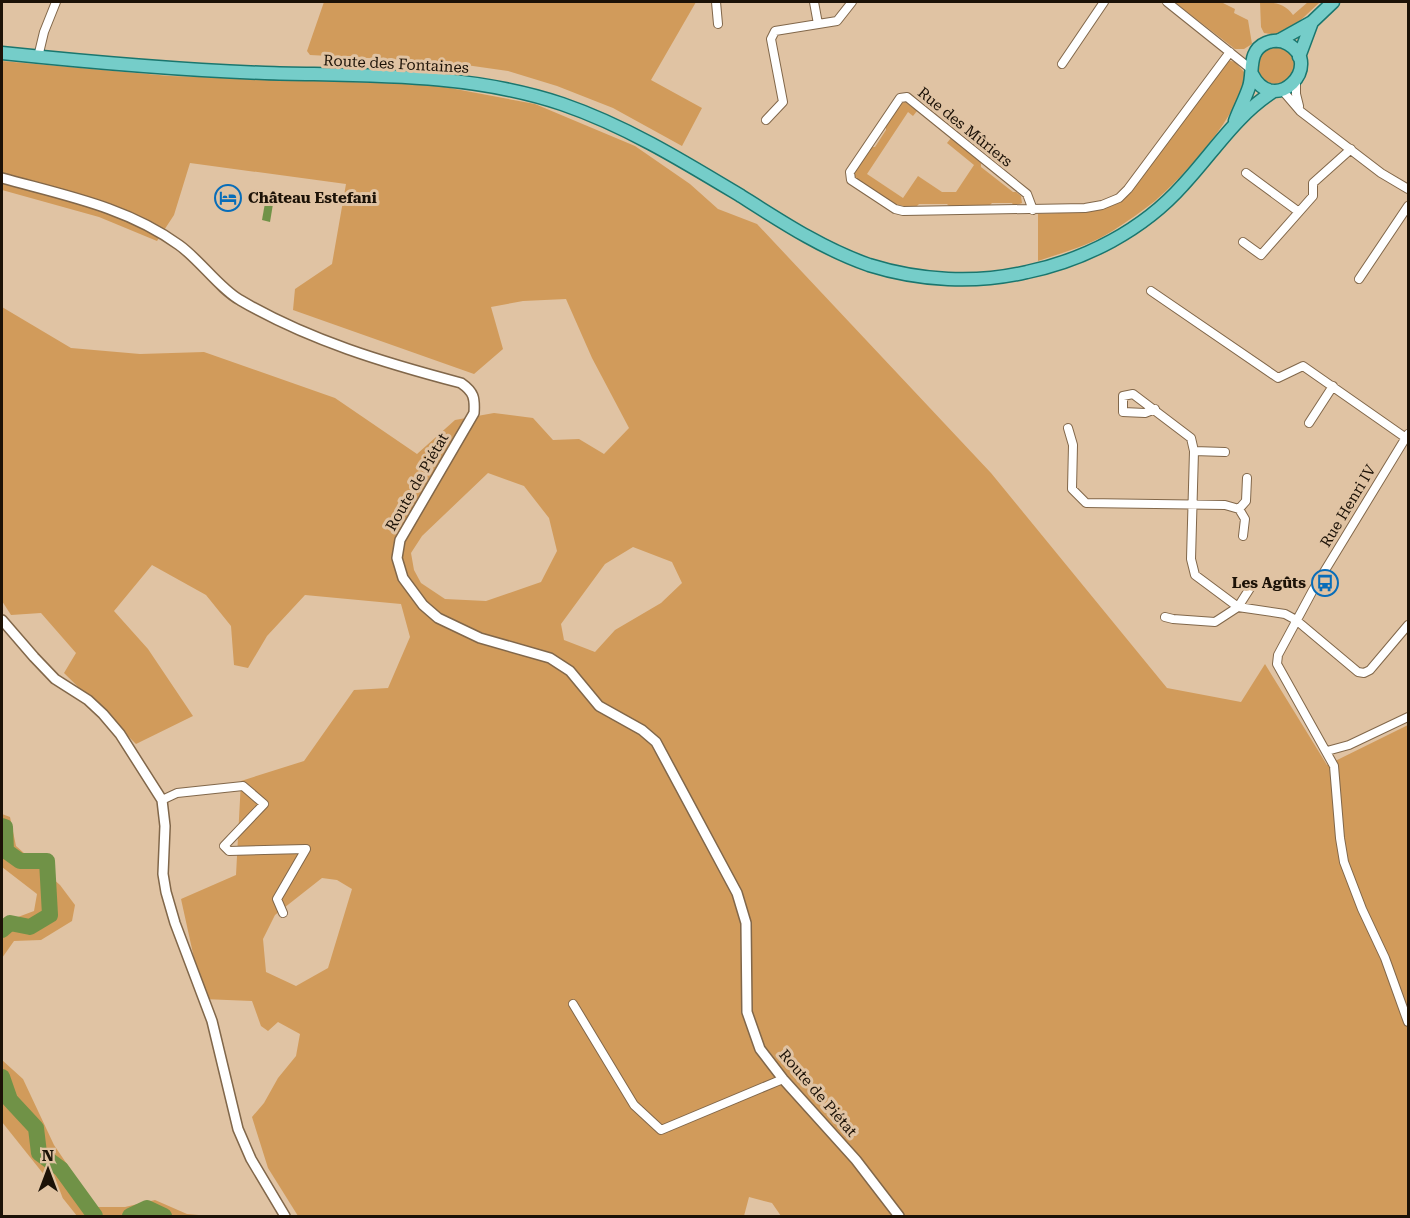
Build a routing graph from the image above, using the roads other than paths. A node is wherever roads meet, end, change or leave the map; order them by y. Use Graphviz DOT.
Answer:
graph roads {
  1 [pos="56,2"];
  2 [pos="716,2"];
  3 [pos="814,2"];
  4 [pos="852,2"];
  5 [pos="1104,2"];
  6 [pos="1167,2"];
  7 [pos="1333,2"];
  8 [pos="1312,22"];
  9 [pos="718,24"];
  10 [pos="818,24"];
  11 [pos="1278,41"];
  12 [pos="1256,51"];
  13 [pos="1230,52"];
  14 [pos="2,53"];
  15 [pos="38,57"];
  16 [pos="1299,57"];
  17 [pos="1062,64"];
  18 [pos="1252,72"];
  19 [pos="1296,81"];
  20 [pos="1278,90"];
  21 [pos="1300,111"];
  22 [pos="766,120"];
  23 [pos="1233,125"];
  24 [pos="1351,149"];
  25 [pos="1246,173"];
  26 [pos="2,178"];
  27 [pos="1408,189"];
  28 [pos="1408,206"];
  29 [pos="1033,210"];
  30 [pos="1299,212"];
  31 [pos="1243,242"];
  32 [pos="1359,279"];
  33 [pos="1151,291"];
  34 [pos="1333,386"];
  35 [pos="1155,409"];
  36 [pos="1309,423"];
  37 [pos="1068,428"];
  38 [pos="1407,436"];
  39 [pos="1194,451"];
  40 [pos="1225,452"];
  41 [pos="1246,478"];
  42 [pos="1194,506"];
  43 [pos="1239,509"];
  44 [pos="1243,536"];
  45 [pos="1252,585"];
  46 [pos="1238,607"];
  47 [pos="1165,617"];
  48 [pos="2,620"];
  49 [pos="1296,620"];
  50 [pos="1408,625"];
  51 [pos="1408,717"];
  52 [pos="1327,750"];
  53 [pos="162,800"];
  54 [pos="283,913"];
  55 [pos="573,1004"];
  56 [pos="1408,1022"];
  57 [pos="783,1079"];
  58 [pos="285,1216"];
  59 [pos="899,1216"];
  1 -- 15 [label="street"];
  2 -- 9 [label="street"];
  3 -- 10 [label="street"];
  4 -- 10 [label="street"];
  5 -- 17 [label="street"];
  6 -- 13 [label="street"];
  7 -- 8 [label="main road"];
  8 -- 11 [label="main road"];
  8 -- 16 [label="main road"];
  10 -- 22 [label="street"];
  11 -- 12 [label="main road"];
  11 -- 16 [label="main road"];
  12 -- 13 [label="street"];
  12 -- 18 [label="main road"];
  13 -- 18 [label="street"];
  13 -- 29 [label="street, Rue des Mûriers"];
  14 -- 15 [label="main road, Route des Fontaines"];
  15 -- 23 [label="main road, Route des Fontaines"];
  16 -- 19 [label="main road"];
  18 -- 20 [label="main road"];
  18 -- 23 [label="main road"];
  19 -- 20 [label="main road"];
  19 -- 21 [label="street"];
  20 -- 21 [label="street"];
  20 -- 23 [label="main road"];
  21 -- 24 [label="street"];
  24 -- 27 [label="street"];
  24 -- 30 [label="street"];
  25 -- 30 [label="street"];
  26 -- 57 [label="street, Route de Piétat"];
  28 -- 32 [label="street"];
  29 -- 29 [label="street, Rue des Mûriers"];
  30 -- 31 [label="street"];
  33 -- 34 [label="street"];
  34 -- 36 [label="street"];
  34 -- 38 [label="street"];
  35 -- 39 [label="street"];
  37 -- 42 [label="street"];
  38 -- 49 [label="street, Rue Henri IV"];
  39 -- 40 [label="street"];
  39 -- 42 [label="street"];
  41 -- 43 [label="street"];
  42 -- 43 [label="street"];
  42 -- 46 [label="street"];
  43 -- 44 [label="street"];
  45 -- 46 [label="street"];
  46 -- 47 [label="street"];
  46 -- 49 [label="street"];
  48 -- 53 [label="street"];
  49 -- 50 [label="street"];
  49 -- 52 [label="street, Rue Henri IV"];
  51 -- 52 [label="street"];
  52 -- 56 [label="street"];
  53 -- 54 [label="street"];
  53 -- 58 [label="street"];
  55 -- 57 [label="street"];
  57 -- 59 [label="street, Route de Piétat"];
}
